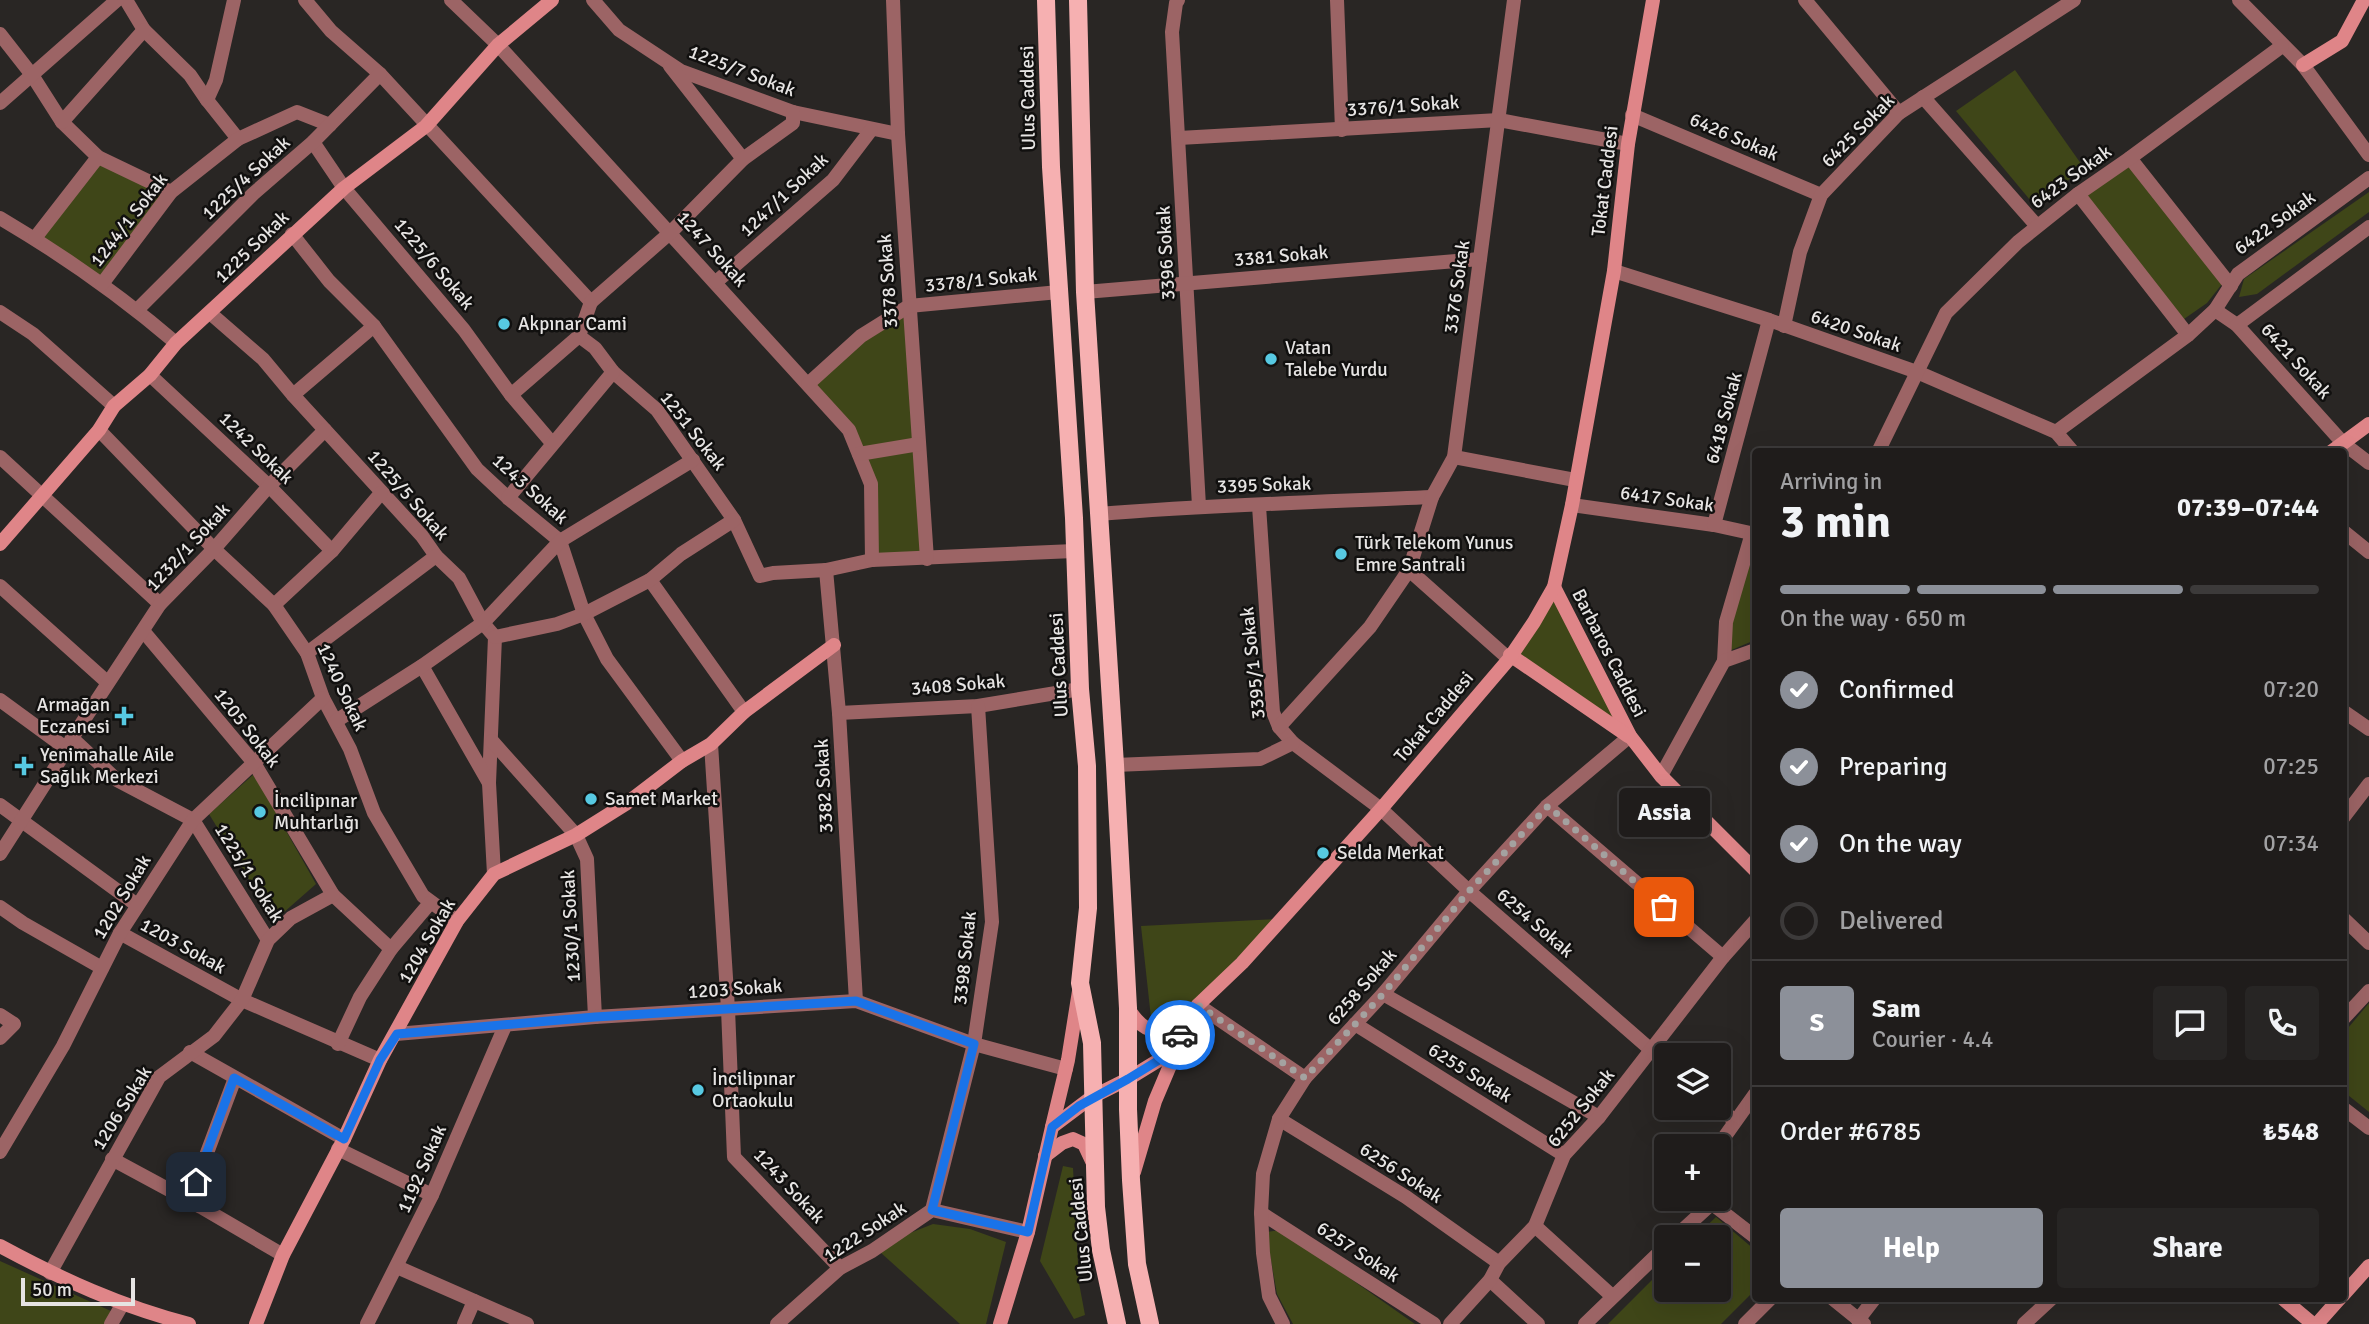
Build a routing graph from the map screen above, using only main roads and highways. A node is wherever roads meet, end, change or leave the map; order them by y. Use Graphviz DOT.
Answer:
graph roads {
  1 [pos="1046,0"];
  2 [pos="1078,0"];
  3 [pos="1113,1321"];
  4 [pos="1150,1324"];
  1 -- 3 [label="main road, Ulus Caddesi"];
  2 -- 4 [label="main road"];
}
